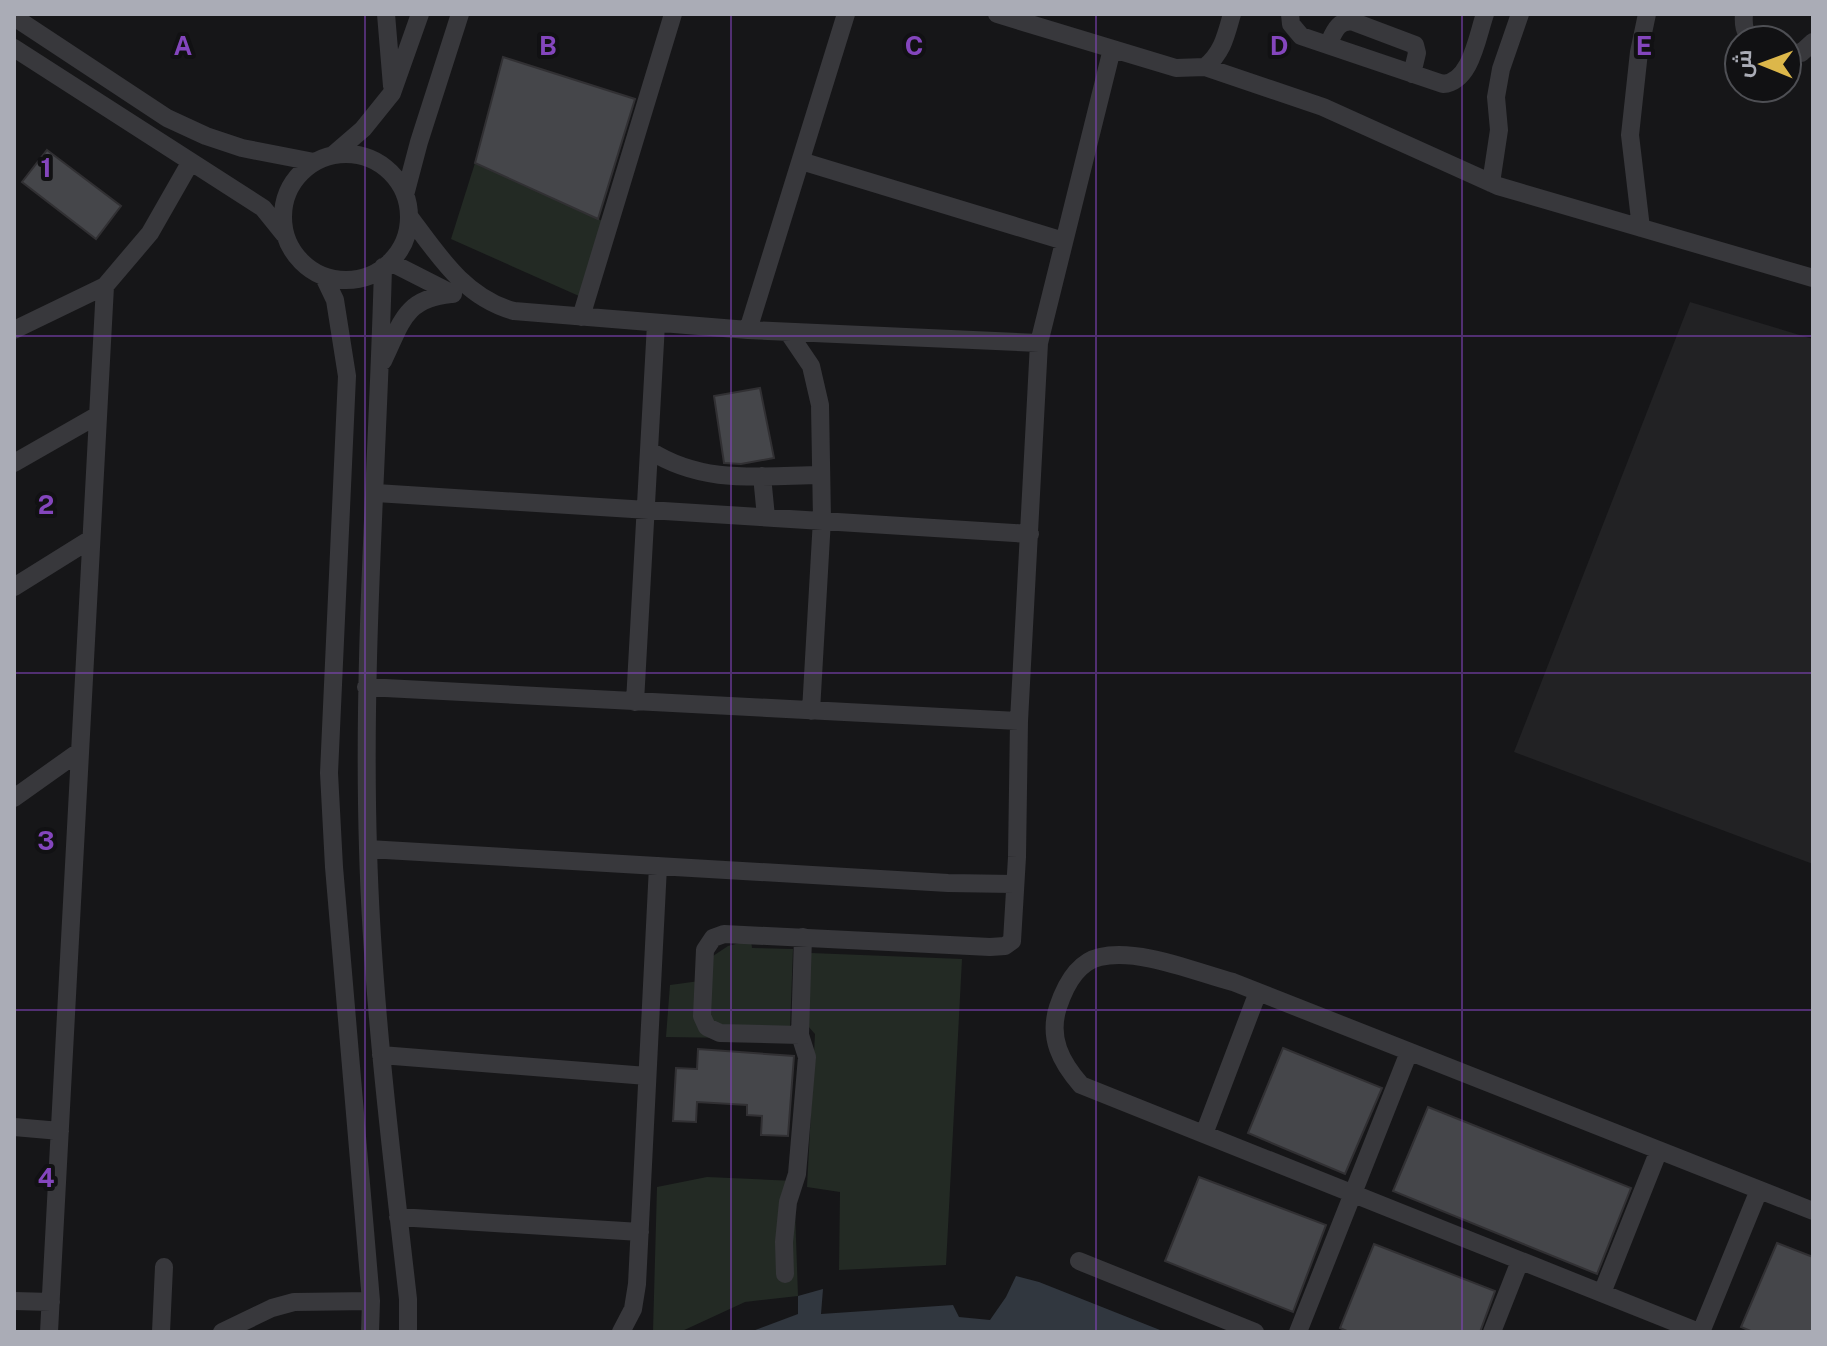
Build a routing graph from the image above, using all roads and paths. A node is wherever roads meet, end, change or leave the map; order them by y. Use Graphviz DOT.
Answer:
graph roads {
  1 [pos="386,14"];
  2 [pos="420,14"];
  3 [pos="460,14"];
  4 [pos="673,14"];
  5 [pos="846,14"];
  6 [pos="997,14"];
  7 [pos="1232,14"];
  8 [pos="1290,14"];
  9 [pos="1485,14"];
  10 [pos="1520,14"];
  11 [pos="1647,14"];
  12 [pos="14,17"];
  13 [pos="1328,45"];
  14 [pos="14,48"];
  15 [pos="1112,49"];
  16 [pos="1205,67"];
  17 [pos="1412,74"];
  18 [pos="392,93"];
  19 [pos="334,154"];
  20 [pos="801,161"];
  21 [pos="314,162"];
  22 [pos="190,163"];
  23 [pos="1491,183"];
  24 [pos="405,195"];
  25 [pos="409,216"];
  26 [pos="1641,228"];
  27 [pos="284,234"];
  28 [pos="1064,241"];
  29 [pos="386,265"];
  30 [pos="324,277"];
  31 [pos="1813,278"];
  32 [pos="105,286"];
  33 [pos="451,294"];
  34 [pos="480,298"];
  35 [pos="581,317"];
  36 [pos="656,324"];
  37 [pos="14,330"];
  38 [pos="748,330"];
  39 [pos="788,332"];
  40 [pos="1039,343"];
  41 [pos="380,367"];
  42 [pos="98,415"];
  43 [pos="649,450"];
  44 [pos="14,463"];
  45 [pos="821,475"];
  46 [pos="762,476"];
  47 [pos="376,493"];
  48 [pos="645,511"];
  49 [pos="766,517"];
  50 [pos="822,519"];
  51 [pos="1030,534"];
  52 [pos="91,539"];
  53 [pos="14,587"];
  54 [pos="366,687"];
  55 [pos="635,702"];
  56 [pos="811,711"];
  57 [pos="1019,721"];
  58 [pos="80,751"];
  59 [pos="14,798"];
  60 [pos="368,849"];
  61 [pos="658,866"];
  62 [pos="1014,884"];
  63 [pos="803,937"];
  64 [pos="1258,992"];
  65 [pos="800,1035"];
  66 [pos="1409,1052"];
  67 [pos="381,1055"];
  68 [pos="647,1076"];
  69 [pos="14,1127"];
  70 [pos="60,1131"];
  71 [pos="1204,1134"];
  72 [pos="1659,1150"];
  73 [pos="395,1188"];
  74 [pos="1759,1190"];
  75 [pos="362,1191"];
  76 [pos="1353,1194"];
  77 [pos="1813,1211"];
  78 [pos="398,1217"];
  79 [pos="640,1232"];
  80 [pos="1079,1261"];
  81 [pos="1520,1261"];
  82 [pos="164,1267"];
  83 [pos="785,1274"];
  84 [pos="1602,1293"];
  85 [pos="14,1301"];
  86 [pos="371,1301"];
  87 [pos="51,1302"];
  88 [pos="49,1332"];
  89 [pos="161,1332"];
  90 [pos="222,1332"];
  91 [pos="370,1332"];
  92 [pos="408,1332"];
  93 [pos="621,1332"];
  94 [pos="1255,1332"];
  95 [pos="1298,1332"];
  96 [pos="1492,1332"];
  97 [pos="1700,1332"];
  1 -- 18 [label="street"];
  2 -- 18 [label="street"];
  3 -- 24 [label="street"];
  4 -- 35 [label="street"];
  5 -- 20 [label="street"];
  6 -- 15 [label="street"];
  7 -- 16 [label="street"];
  8 -- 13 [label="street"];
  9 -- 17 [label="street"];
  10 -- 23 [label="street"];
  11 -- 26 [label="street"];
  12 -- 21 [label="street"];
  13 -- 17 [label="street"];
  13 -- 17 [label="street"];
  14 -- 22 [label="street"];
  15 -- 16 [label="street"];
  15 -- 28 [label="street"];
  16 -- 23 [label="street"];
  18 -- 19 [label="street"];
  19 -- 21 [label="street"];
  19 -- 24 [label="street"];
  20 -- 28 [label="street"];
  20 -- 38 [label="street"];
  21 -- 27 [label="street"];
  22 -- 27 [label="street"];
  22 -- 32 [label="street"];
  23 -- 26 [label="street"];
  24 -- 25 [label="street"];
  25 -- 29 [label="street"];
  25 -- 34 [label="street"];
  26 -- 31 [label="street"];
  27 -- 30 [label="street"];
  28 -- 40 [label="street"];
  29 -- 30 [label="street"];
  29 -- 33 [label="street"];
  29 -- 41 [label="street"];
  30 -- 75 [label="street"];
  32 -- 37 [label="street"];
  32 -- 42 [label="street"];
  33 -- 34 [label="street"];
  33 -- 41 [label="street"];
  34 -- 35 [label="street"];
  35 -- 36 [label="street"];
  36 -- 38 [label="street"];
  36 -- 43 [label="street"];
  38 -- 39 [label="street"];
  39 -- 40 [label="street"];
  39 -- 45 [label="street"];
  40 -- 51 [label="street"];
  41 -- 47 [label="street"];
  42 -- 44 [label="street"];
  42 -- 52 [label="street"];
  43 -- 46 [label="street"];
  43 -- 48 [label="street"];
  45 -- 46 [label="street"];
  45 -- 50 [label="street"];
  46 -- 49 [label="street"];
  47 -- 48 [label="street"];
  47 -- 54 [label="street"];
  48 -- 49 [label="street"];
  48 -- 55 [label="street"];
  49 -- 50 [label="street"];
  50 -- 51 [label="street"];
  50 -- 56 [label="street"];
  51 -- 57 [label="street"];
  52 -- 53 [label="street"];
  52 -- 58 [label="street"];
  54 -- 55 [label="street"];
  54 -- 60 [label="street"];
  55 -- 56 [label="street"];
  56 -- 57 [label="street"];
  57 -- 62 [label="street"];
  58 -- 59 [label="street"];
  58 -- 70 [label="street"];
  60 -- 61 [label="street"];
  60 -- 67 [label="street"];
  61 -- 62 [label="street"];
  61 -- 68 [label="street"];
  62 -- 63 [label="street"];
  63 -- 65 [label="street"];
  63 -- 65 [label="street"];
  64 -- 66 [label="street"];
  64 -- 71 [label="street"];
  64 -- 71 [label="street"];
  65 -- 83 [label="street"];
  66 -- 72 [label="street"];
  66 -- 76 [label="street"];
  67 -- 68 [label="street"];
  67 -- 73 [label="street"];
  68 -- 79 [label="street"];
  69 -- 70 [label="street"];
  70 -- 87 [label="street"];
  71 -- 76 [label="street"];
  72 -- 74 [label="street"];
  72 -- 84 [label="street"];
  73 -- 75 [label="street"];
  73 -- 78 [label="street"];
  74 -- 77 [label="street"];
  74 -- 97 [label="street"];
  75 -- 86 [label="street"];
  76 -- 81 [label="street"];
  76 -- 95 [label="street"];
  78 -- 79 [label="street"];
  78 -- 92 [label="street"];
  79 -- 93 [label="street"];
  80 -- 94 [label="street"];
  81 -- 84 [label="street"];
  81 -- 96 [label="street"];
  82 -- 89 [label="street"];
  84 -- 97 [label="street"];
  85 -- 87 [label="street"];
  86 -- 90 [label="street"];
  86 -- 91 [label="street"];
  87 -- 88 [label="street"];
}
